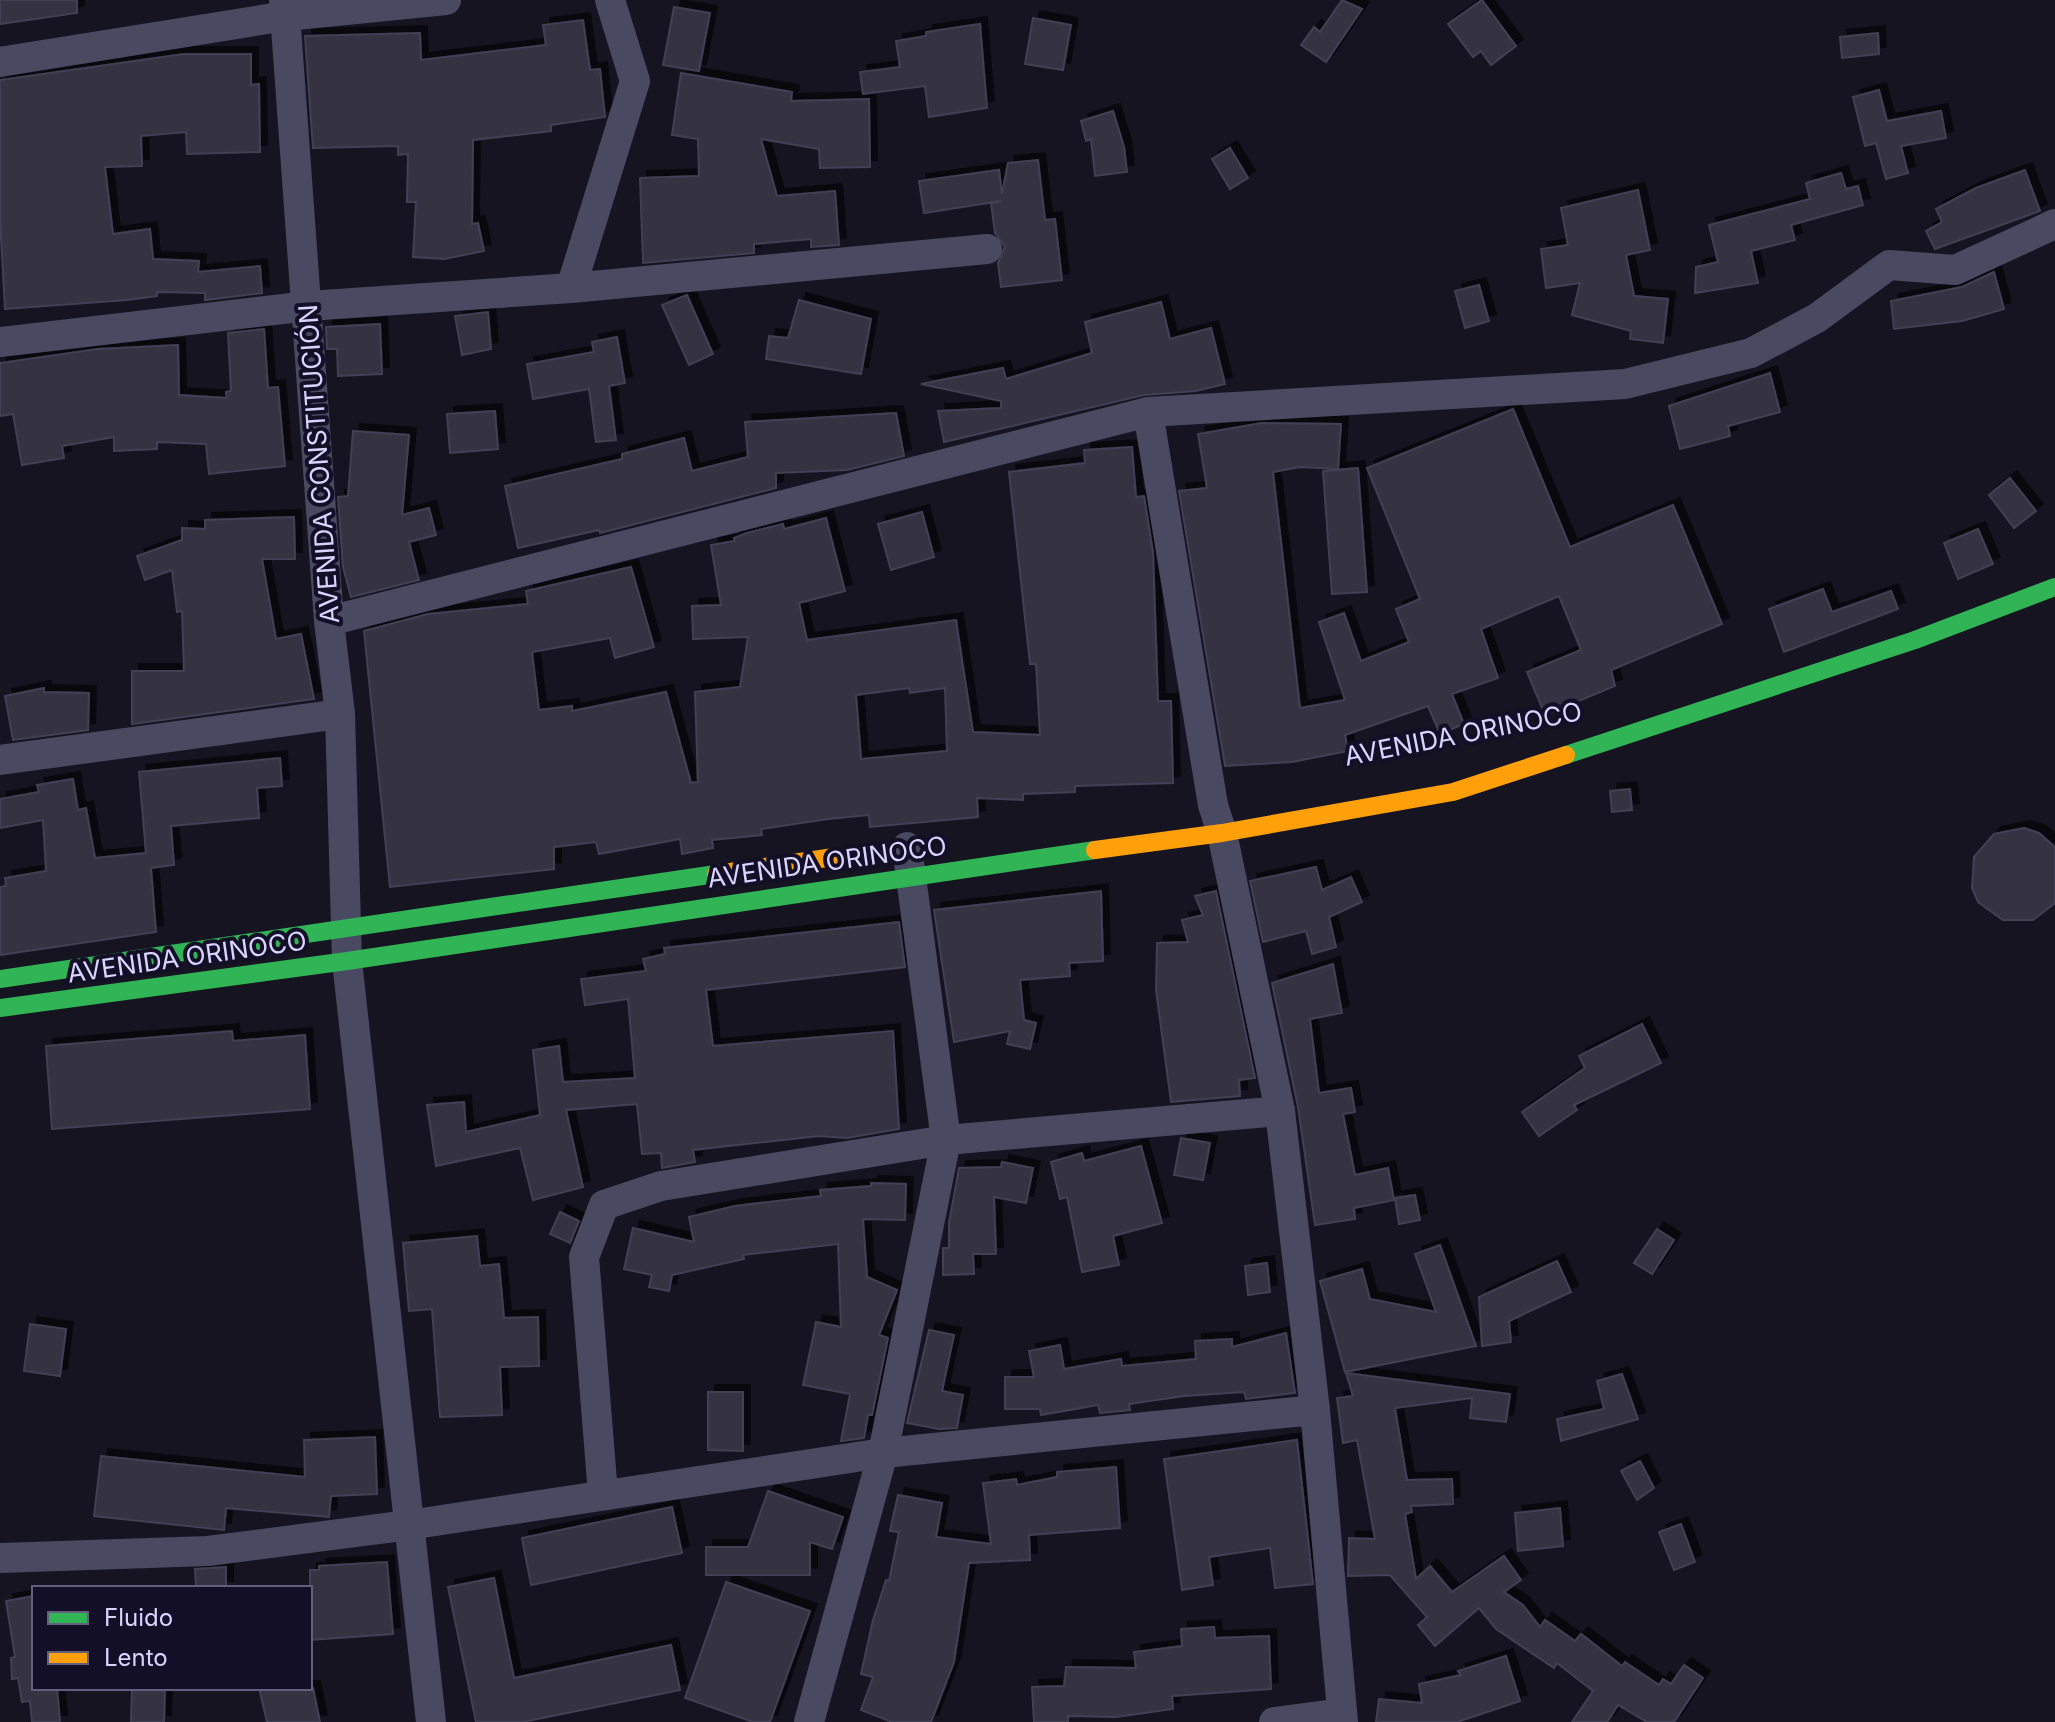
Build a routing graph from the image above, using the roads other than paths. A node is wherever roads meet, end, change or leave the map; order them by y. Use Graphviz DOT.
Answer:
graph roads {
  1 [pos="446,0"];
  2 [pos="610,0"];
  3 [pos="285,8"];
  4 [pos="0,62"];
  5 [pos="2055,224"];
  6 [pos="987,249"];
  7 [pos="571,288"];
  8 [pos="308,306"];
  9 [pos="0,342"];
  10 [pos="1148,412"];
  11 [pos="2055,587"];
  12 [pos="329,621"];
  13 [pos="340,714"];
  14 [pos="1653,725"];
  15 [pos="1504,754"];
  16 [pos="0,760"];
  17 [pos="1215,812"];
  18 [pos="861,854"];
  19 [pos="908,854"];
  20 [pos="346,927"];
  21 [pos="347,961"];
  22 [pos="0,979"];
  23 [pos="0,1008"];
  24 [pos="1280,1111"];
  25 [pos="946,1140"];
  26 [pos="1315,1410"];
  27 [pos="883,1453"];
  28 [pos="603,1494"];
  29 [pos="409,1525"];
  30 [pos="0,1558"];
  31 [pos="1342,1717"];
  32 [pos="431,1722"];
  33 [pos="809,1722"];
  34 [pos="1274,1722"];
  1 -- 3 [label="street"];
  2 -- 7 [label="street"];
  3 -- 4 [label="street"];
  3 -- 8 [label="street, AVENIDA CONSTITUCIÓN"];
  5 -- 10 [label="street"];
  6 -- 7 [label="street"];
  7 -- 8 [label="street"];
  8 -- 9 [label="street"];
  8 -- 12 [label="street, AVENIDA CONSTITUCIÓN"];
  10 -- 12 [label="street"];
  10 -- 17 [label="street"];
  11 -- 14 [label="main road, AVENIDA ORINOCO"];
  12 -- 13 [label="street, AVENIDA CONSTITUCIÓN"];
  13 -- 16 [label="street"];
  13 -- 20 [label="street, AVENIDA CONSTITUCIÓN"];
  14 -- 15 [label="main road, AVENIDA ORINOCO"];
  14 -- 17 [label="main road, AVENIDA ORINOCO"];
  17 -- 19 [label="main road, AVENIDA ORINOCO"];
  17 -- 24 [label="street"];
  18 -- 20 [label="main road, AVENIDA ORINOCO"];
  19 -- 21 [label="main road, AVENIDA ORINOCO"];
  19 -- 25 [label="street"];
  20 -- 21 [label="street, AVENIDA CONSTITUCIÓN"];
  20 -- 22 [label="main road, AVENIDA ORINOCO"];
  21 -- 23 [label="main road, AVENIDA ORINOCO"];
  21 -- 29 [label="street, AVENIDA CONSTITUCIÓN"];
  24 -- 25 [label="street"];
  24 -- 26 [label="street"];
  25 -- 27 [label="street"];
  25 -- 28 [label="street"];
  26 -- 27 [label="street"];
  26 -- 31 [label="street"];
  27 -- 28 [label="street"];
  27 -- 33 [label="street"];
  28 -- 29 [label="street"];
  29 -- 30 [label="street"];
  29 -- 32 [label="street, AVENIDA CONSTITUCIÓN"];
  31 -- 34 [label="street"];
}
